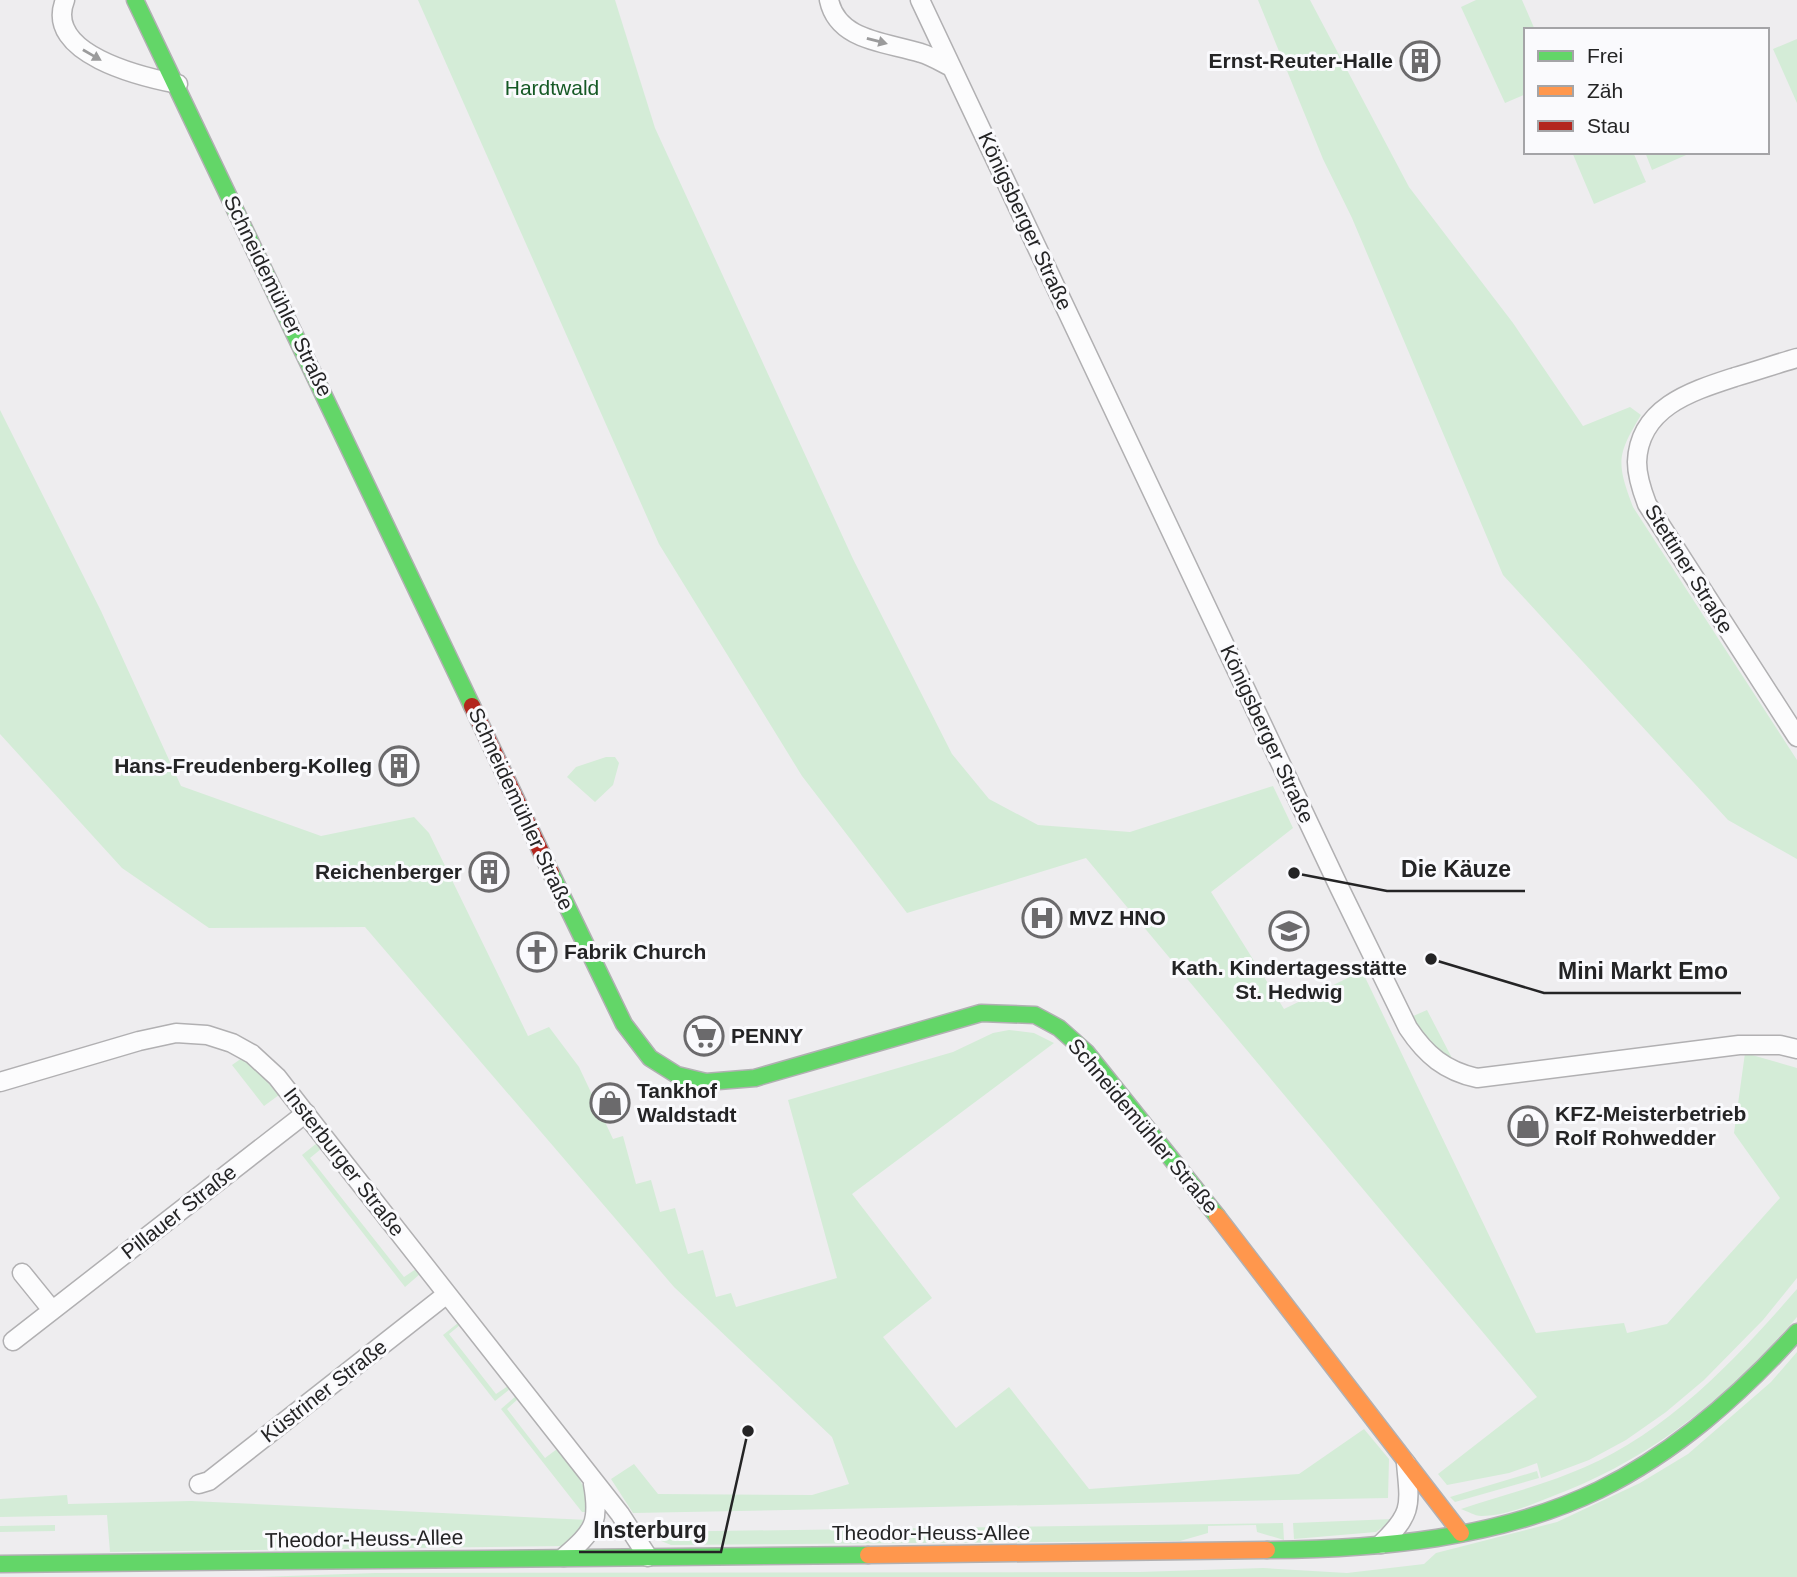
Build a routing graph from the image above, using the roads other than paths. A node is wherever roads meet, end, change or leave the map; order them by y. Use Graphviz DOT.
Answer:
graph roads {
  1 [pos="65,0"];
  2 [pos="135,0"];
  3 [pos="829,0"];
  4 [pos="920,0"];
  5 [pos="951,67"];
  6 [pos="178,84"];
  7 [pos="1797,358"];
  8 [pos="1797,737"];
  9 [pos="1797,1049"];
  10 [pos="0,1082"];
  11 [pos="306,1113"];
  12 [pos="22,1273"];
  13 [pos="447,1294"];
  14 [pos="52,1310"];
  15 [pos="1797,1332"];
  16 [pos="13,1340"];
  17 [pos="1406,1459"];
  18 [pos="593,1480"];
  19 [pos="199,1484"];
  20 [pos="1461,1533"];
  21 [pos="1381,1544"];
  22 [pos="564,1557"];
  23 [pos="648,1557"];
  24 [pos="0,1564"];
  1 -- 6 [label="street, one-way"];
  2 -- 6 [label="street, Schneidemühler Straße"];
  3 -- 5 [label="street, one-way"];
  4 -- 5 [label="street, Königsberger Straße"];
  5 -- 9 [label="street, Königsberger Straße"];
  6 -- 17 [label="street, Schneidemühler Straße"];
  7 -- 8 [label="street, Stettiner Straße"];
  10 -- 11 [label="street, Insterburger Straße"];
  11 -- 13 [label="street, Insterburger Straße"];
  11 -- 14 [label="street, Pillauer Straße"];
  12 -- 14 [label="street"];
  13 -- 18 [label="street, Insterburger Straße"];
  13 -- 19 [label="street, Küstriner Straße"];
  14 -- 16 [label="street, Pillauer Straße"];
  15 -- 20 [label="street, Theodor-Heuss-Allee"];
  17 -- 20 [label="street, Schneidemühler Straße"];
  17 -- 21 [label="street"];
  18 -- 22 [label="street"];
  18 -- 23 [label="street, Insterburger Straße"];
  20 -- 21 [label="street, Theodor-Heuss-Allee"];
  21 -- 23 [label="street, Theodor-Heuss-Allee"];
  22 -- 23 [label="street, Theodor-Heuss-Allee"];
  22 -- 24 [label="street, Theodor-Heuss-Allee"];
}
